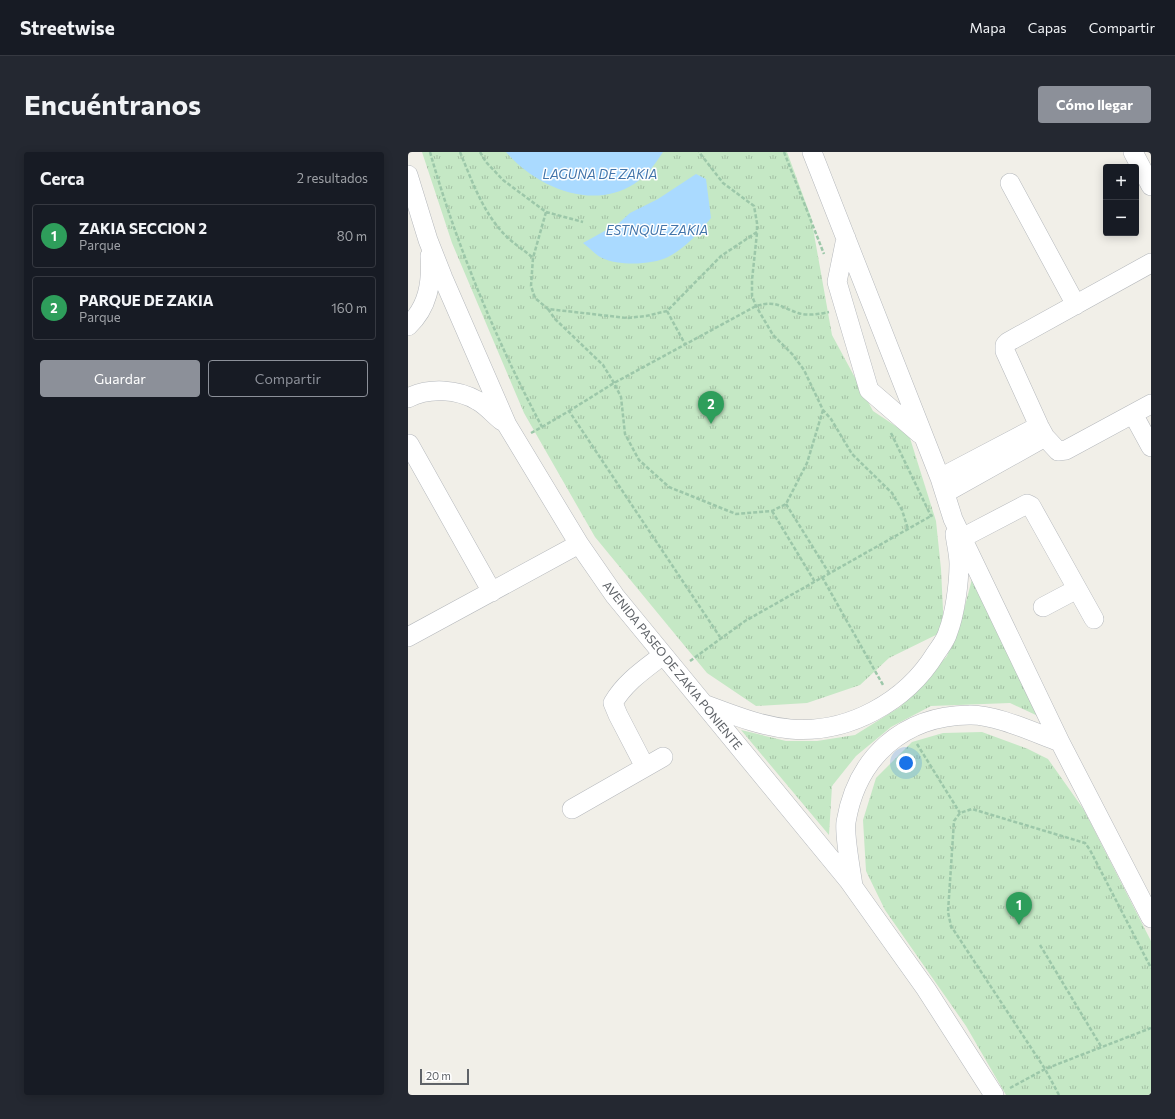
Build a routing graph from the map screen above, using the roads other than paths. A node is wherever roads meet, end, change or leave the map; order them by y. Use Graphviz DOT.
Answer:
graph roads {
  1 [pos="812,152"];
  2 [pos="1133,152"];
  3 [pos="1148,175"];
  4 [pos="408,176"];
  5 [pos="1010,183"];
  6 [pos="846,238"];
  7 [pos="428,240"];
  8 [pos="1151,263"];
  9 [pos="1076,305"];
  10 [pos="408,326"];
  11 [pos="408,398"];
  12 [pos="1151,404"];
  13 [pos="1133,414"];
  14 [pos="507,425"];
  15 [pos="1042,431"];
  16 [pos="922,436"];
  17 [pos="408,444"];
  18 [pos="1151,447"];
  19 [pos="943,486"];
  20 [pos="953,520"];
  21 [pos="962,538"];
  22 [pos="579,544"];
  23 [pos="1077,589"];
  24 [pos="492,592"];
  25 [pos="1043,607"];
  26 [pos="1094,619"];
  27 [pos="408,637"];
  28 [pos="663,655"];
  29 [pos="704,704"];
  30 [pos="1060,742"];
  31 [pos="663,757"];
  32 [pos="645,767"];
  33 [pos="572,809"];
  34 [pos="853,886"];
  35 [pos="1151,918"];
  36 [pos="994,1095"];
  1 -- 6 [label="street"];
  2 -- 3 [label="street"];
  4 -- 7 [label="street, AVENIDA PASEO DE ZAKIA PONIENTE"];
  5 -- 9 [label="street"];
  6 -- 16 [label="street"];
  6 -- 16 [label="street"];
  7 -- 10 [label="street"];
  7 -- 14 [label="street, AVENIDA PASEO DE ZAKIA PONIENTE"];
  8 -- 9 [label="street"];
  9 -- 15 [label="street"];
  11 -- 14 [label="street"];
  12 -- 13 [label="street"];
  13 -- 15 [label="street"];
  13 -- 18 [label="street"];
  14 -- 22 [label="street, AVENIDA PASEO DE ZAKIA PONIENTE"];
  15 -- 19 [label="street"];
  16 -- 19 [label="street"];
  17 -- 24 [label="street"];
  19 -- 20 [label="street"];
  20 -- 21 [label="street"];
  20 -- 29 [label="street"];
  21 -- 23 [label="street"];
  21 -- 30 [label="street"];
  22 -- 24 [label="street"];
  22 -- 28 [label="street, AVENIDA PASEO DE ZAKIA PONIENTE"];
  23 -- 25 [label="street"];
  23 -- 26 [label="street"];
  24 -- 27 [label="street"];
  28 -- 29 [label="street, AVENIDA PASEO DE ZAKIA PONIENTE"];
  28 -- 32 [label="street"];
  29 -- 34 [label="street, AVENIDA PASEO DE ZAKIA PONIENTE"];
  30 -- 34 [label="street"];
  30 -- 35 [label="street"];
  31 -- 32 [label="street"];
  32 -- 33 [label="street"];
  34 -- 36 [label="street, AVENIDA PASEO DE ZAKIA PONIENTE"];
}
